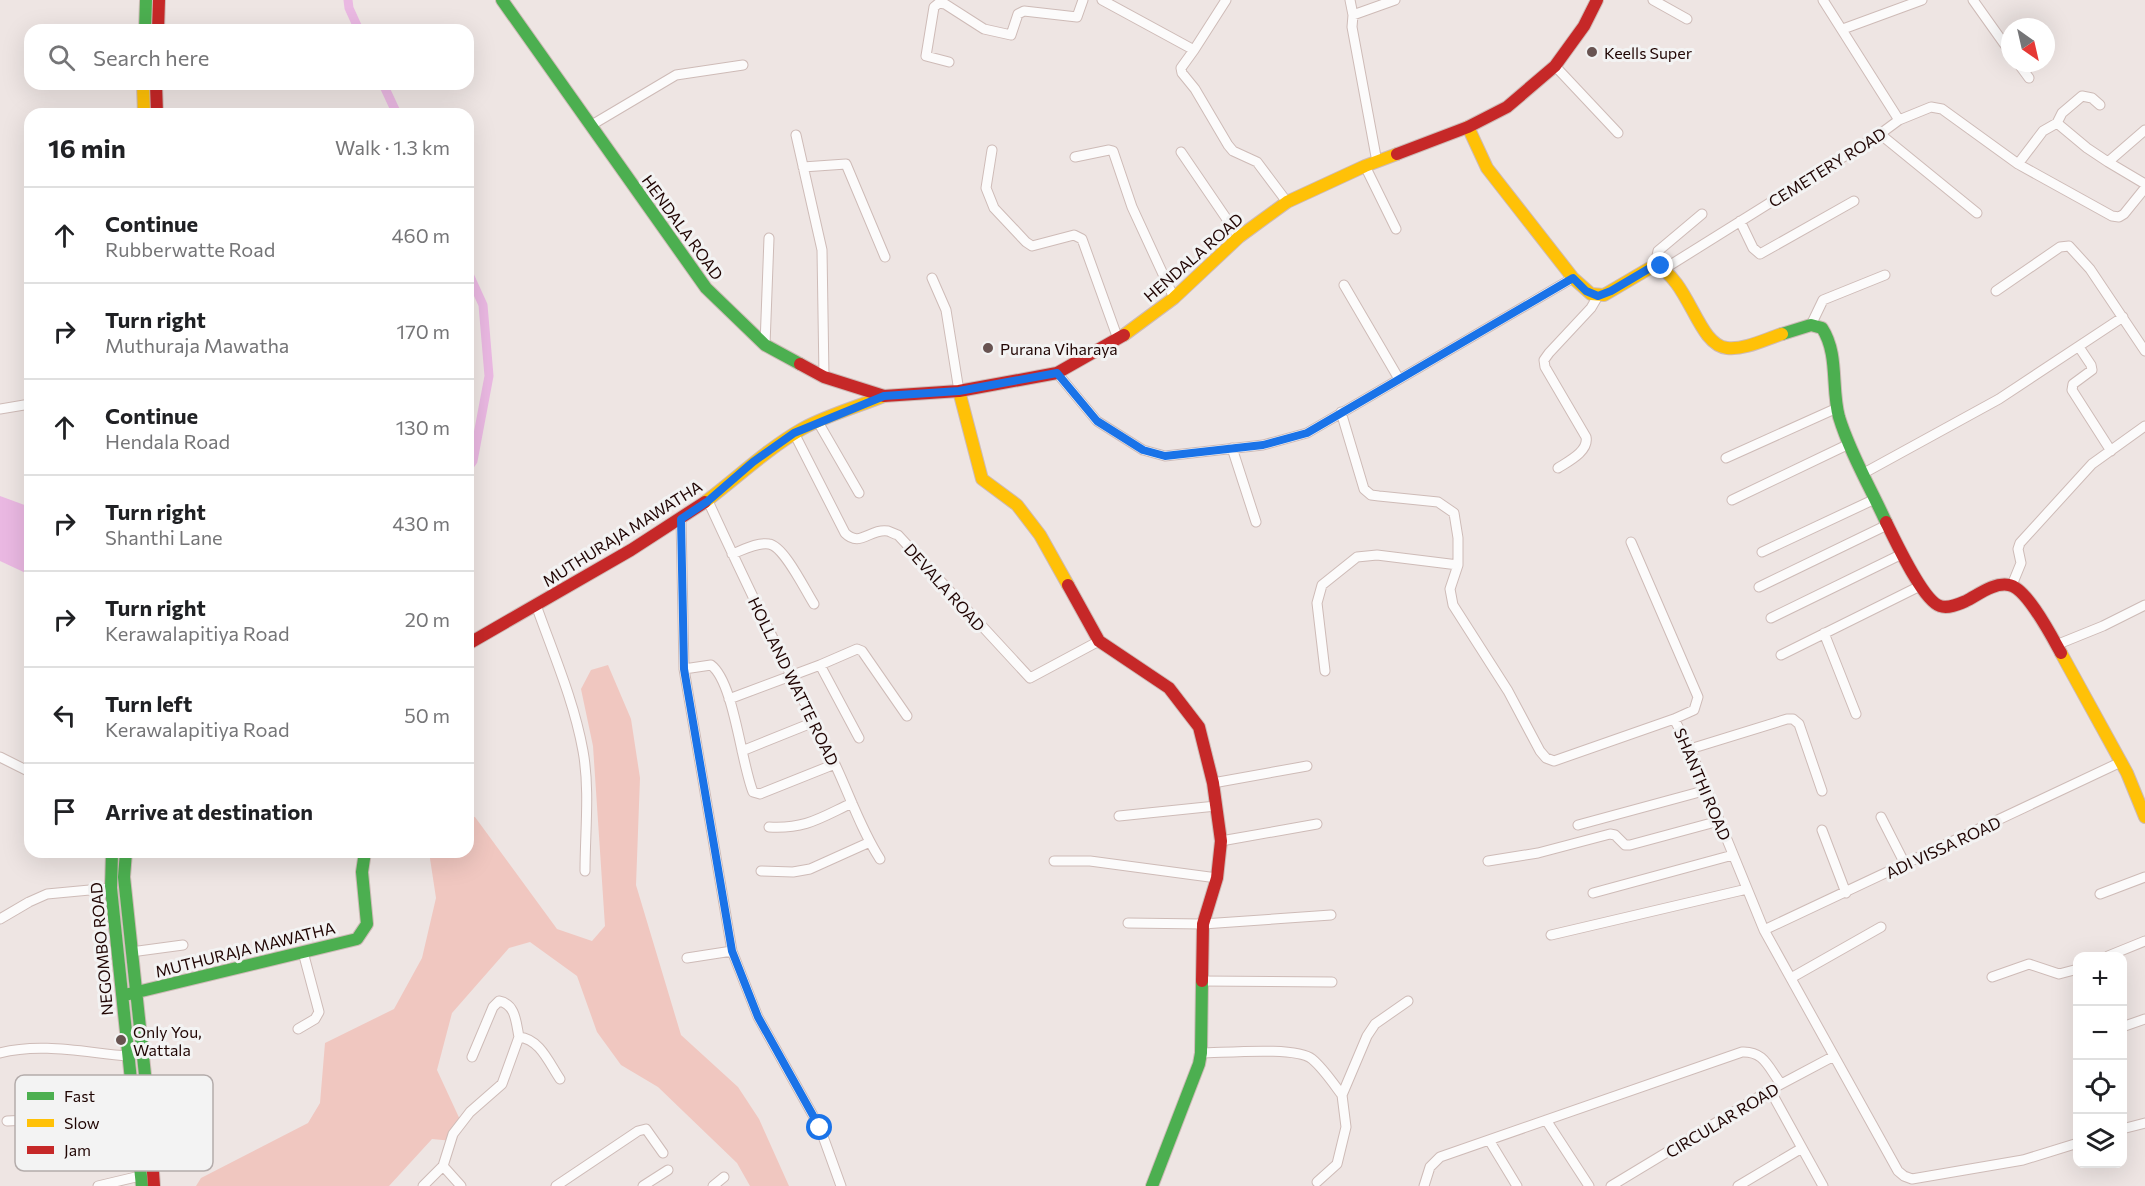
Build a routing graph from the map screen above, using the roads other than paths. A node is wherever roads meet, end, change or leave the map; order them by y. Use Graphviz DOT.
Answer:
graph roads {
  1 [pos="146,0"];
  2 [pos="159,0"];
  3 [pos="502,0"];
  4 [pos="1083,0"];
  5 [pos="1102,0"];
  6 [pos="1226,0"];
  7 [pos="1350,0"];
  8 [pos="1395,0"];
  9 [pos="1597,0"];
  10 [pos="1653,0"];
  11 [pos="1823,0"];
  12 [pos="1922,0"];
  13 [pos="1973,0"];
  14 [pos="1353,15"];
  15 [pos="1687,19"];
  16 [pos="145,24"];
  17 [pos="158,24"];
  18 [pos="1843,29"];
  19 [pos="2001,39"];
  20 [pos="1194,50"];
  21 [pos="949,62"];
  22 [pos="743,65"];
  23 [pos="1555,66"];
  24 [pos="2025,72"];
  25 [pos="2029,78"];
  26 [pos="144,90"];
  27 [pos="156,90"];
  28 [pos="2100,105"];
  29 [pos="144,108"];
  30 [pos="157,108"];
  31 [pos="1899,120"];
  32 [pos="2057,123"];
  33 [pos="590,126"];
  34 [pos="1468,127"];
  35 [pos="2145,130"];
  36 [pos="1618,134"];
  37 [pos="1880,134"];
  38 [pos="796,135"];
  39 [pos="992,150"];
  40 [pos="1181,152"];
  41 [pos="1075,157"];
  42 [pos="2108,162"];
  43 [pos="1371,164"];
  44 [pos="2018,164"];
  45 [pos="803,167"];
  46 [pos="2145,186"];
  47 [pos="1854,201"];
  48 [pos="1287,202"];
  49 [pos="1977,213"];
  50 [pos="1702,214"];
  51 [pos="1740,221"];
  52 [pos="1396,229"];
  53 [pos="1239,237"];
  54 [pos="769,238"];
  55 [pos="885,257"];
  56 [pos="1660,267"];
  57 [pos="1885,275"];
  58 [pos="932,278"];
  59 [pos="1573,278"];
  60 [pos="1344,285"];
  61 [pos="1996,291"];
  62 [pos="1598,296"];
  63 [pos="1174,298"];
  64 [pos="2123,317"];
  65 [pos="1811,325"];
  66 [pos="1118,339"];
  67 [pos="765,345"];
  68 [pos="2079,347"];
  69 [pos="2145,351"];
  70 [pos="1057,373"];
  71 [pos="824,377"];
  72 [pos="1399,379"];
  73 [pos="959,391"];
  74 [pos="884,396"];
  75 [pos="24,405"];
  76 [pos="1837,408"];
  77 [pos="0,409"];
  78 [pos="1341,412"];
  79 [pos="818,422"];
  80 [pos="2145,426"];
  81 [pos="794,433"];
  82 [pos="1849,444"];
  83 [pos="1232,448"];
  84 [pos="2111,451"];
  85 [pos="1726,458"];
  86 [pos="1558,468"];
  87 [pos="1864,473"];
  88 [pos="859,493"];
  89 [pos="1875,499"];
  90 [pos="1732,500"];
  91 [pos="708,501"];
  92 [pos="681,519"];
  93 [pos="1256,522"];
  94 [pos="1887,525"];
  95 [pos="1631,542"];
  96 [pos="1762,552"];
  97 [pos="732,554"];
  98 [pos="1902,554"];
  99 [pos="1458,565"];
  100 [pos="1920,585"];
  101 [pos="2012,585"];
  102 [pos="1759,587"];
  103 [pos="814,604"];
  104 [pos="2145,605"];
  105 [pos="536,606"];
  106 [pos="1772,618"];
  107 [pos="1824,633"];
  108 [pos="474,641"];
  109 [pos="1100,641"];
  110 [pos="2056,645"];
  111 [pos="1781,655"];
  112 [pos="820,665"];
  113 [pos="684,669"];
  114 [pos="1325,671"];
  115 [pos="790,676"];
  116 [pos="729,699"];
  117 [pos="1856,714"];
  118 [pos="907,716"];
  119 [pos="1674,719"];
  120 [pos="814,722"];
  121 [pos="859,738"];
  122 [pos="1690,749"];
  123 [pos="742,750"];
  124 [pos="0,757"];
  125 [pos="2121,762"];
  126 [pos="835,764"];
  127 [pos="1307,766"];
  128 [pos="24,769"];
  129 [pos="1213,783"];
  130 [pos="1707,790"];
  131 [pos="1822,791"];
  132 [pos="852,803"];
  133 [pos="1216,806"];
  134 [pos="1119,816"];
  135 [pos="1881,817"];
  136 [pos="2145,817"];
  137 [pos="1719,821"];
  138 [pos="1317,824"];
  139 [pos="1578,825"];
  140 [pos="769,827"];
  141 [pos="1822,830"];
  142 [pos="1221,841"];
  143 [pos="870,842"];
  144 [pos="1733,855"];
  145 [pos="112,858"];
  146 [pos="126,858"];
  147 [pos="364,858"];
  148 [pos="880,859"];
  149 [pos="1054,861"];
  150 [pos="1488,861"];
  151 [pos="1905,864"];
  152 [pos="585,871"];
  153 [pos="761,871"];
  154 [pos="1217,878"];
  155 [pos="2145,878"];
  156 [pos="111,888"];
  157 [pos="1747,889"];
  158 [pos="1846,892"];
  159 [pos="1593,893"];
  160 [pos="2100,894"];
  161 [pos="1331,915"];
  162 [pos="0,919"];
  163 [pos="1128,923"];
  164 [pos="1203,924"];
  165 [pos="1881,927"];
  166 [pos="1764,930"];
  167 [pos="1551,935"];
  168 [pos="2145,941"];
  169 [pos="183,945"];
  170 [pos="732,951"];
  171 [pos="131,952"];
  172 [pos="303,952"];
  173 [pos="2120,952"];
  174 [pos="687,958"];
  175 [pos="2073,971"];
  176 [pos="1992,977"];
  177 [pos="1791,978"];
  178 [pos="1201,981"];
  179 [pos="1332,982"];
  180 [pos="135,992"];
  181 [pos="122,995"];
  182 [pos="1408,1001"];
  183 [pos="2145,1019"];
  184 [pos="2127,1025"];
  185 [pos="298,1029"];
  186 [pos="519,1037"];
  187 [pos="0,1053"];
  188 [pos="1201,1053"];
  189 [pos="128,1056"];
  190 [pos="1834,1056"];
  191 [pos="472,1057"];
  192 [pos="130,1075"];
  193 [pos="145,1075"];
  194 [pos="560,1079"];
  195 [pos="1781,1084"];
  196 [pos="1770,1090"];
  197 [pos="1342,1095"];
  198 [pos="1546,1120"];
  199 [pos="7,1121"];
  200 [pos="15,1121"];
  201 [pos="2145,1123"];
  202 [pos="2127,1128"];
  203 [pos="1489,1140"];
  204 [pos="2073,1145"];
  205 [pos="1802,1148"];
  206 [pos="663,1153"];
  207 [pos="443,1166"];
  208 [pos="668,1170"];
  209 [pos="153,1171"];
  210 [pos="724,1177"];
  211 [pos="141,1181"];
  212 [pos="1317,1182"];
  213 [pos="98,1186"];
  214 [pos="154,1186"];
  215 [pos="423,1186"];
  216 [pos="460,1186"];
  217 [pos="556,1186"];
  218 [pos="643,1186"];
  219 [pos="713,1186"];
  220 [pos="841,1186"];
  221 [pos="1152,1186"];
  222 [pos="1424,1186"];
  223 [pos="1517,1186"];
  224 [pos="1589,1186"];
  225 [pos="1611,1186"];
  226 [pos="1738,1186"];
  227 [pos="1823,1186"];
  1 -- 16 [label="main road"];
  2 -- 17 [label="main road"];
  3 -- 33 [label="main road, HENDALA ROAD"];
  4 -- 21 [label="street"];
  5 -- 20 [label="street"];
  6 -- 20 [label="street"];
  7 -- 14 [label="street"];
  8 -- 14 [label="street"];
  9 -- 23 [label="main road, HENDALA ROAD"];
  10 -- 15 [label="street"];
  11 -- 18 [label="street, CEMETERY ROAD"];
  12 -- 18 [label="street"];
  13 -- 19 [label="street"];
  14 -- 43 [label="street"];
  18 -- 31 [label="street, CEMETERY ROAD"];
  20 -- 48 [label="street"];
  22 -- 33 [label="street"];
  23 -- 34 [label="main road, HENDALA ROAD"];
  23 -- 36 [label="street"];
  24 -- 25 [label="street"];
  26 -- 29 [label="main road"];
  27 -- 30 [label="main road"];
  28 -- 32 [label="street"];
  31 -- 37 [label="street, CEMETERY ROAD"];
  31 -- 44 [label="street"];
  32 -- 42 [label="street"];
  32 -- 44 [label="street"];
  33 -- 67 [label="main road, HENDALA ROAD"];
  34 -- 43 [label="main road, HENDALA ROAD"];
  34 -- 59 [label="main road"];
  35 -- 42 [label="street"];
  37 -- 49 [label="street"];
  37 -- 51 [label="street, CEMETERY ROAD"];
  38 -- 45 [label="street"];
  39 -- 66 [label="street"];
  40 -- 53 [label="street"];
  41 -- 63 [label="street"];
  42 -- 46 [label="street"];
  43 -- 48 [label="main road, HENDALA ROAD"];
  43 -- 52 [label="street"];
  44 -- 46 [label="street"];
  45 -- 55 [label="street"];
  45 -- 71 [label="street"];
  47 -- 51 [label="street"];
  48 -- 53 [label="main road, HENDALA ROAD"];
  50 -- 56 [label="street"];
  51 -- 56 [label="street, CEMETERY ROAD"];
  53 -- 63 [label="main road, HENDALA ROAD"];
  54 -- 67 [label="street"];
  56 -- 62 [label="main road"];
  56 -- 65 [label="main road"];
  57 -- 65 [label="street"];
  58 -- 73 [label="street"];
  59 -- 62 [label="main road"];
  59 -- 72 [label="street"];
  60 -- 72 [label="street"];
  61 -- 64 [label="street"];
  62 -- 86 [label="street"];
  63 -- 66 [label="main road, HENDALA ROAD"];
  64 -- 68 [label="street"];
  64 -- 69 [label="street"];
  65 -- 76 [label="main road"];
  66 -- 70 [label="main road, HENDALA ROAD"];
  67 -- 71 [label="main road, HENDALA ROAD"];
  68 -- 84 [label="street"];
  68 -- 87 [label="street"];
  70 -- 73 [label="main road, HENDALA ROAD"];
  70 -- 83 [label="street"];
  71 -- 74 [label="main road, HENDALA ROAD"];
  72 -- 78 [label="street"];
  73 -- 74 [label="main road, HENDALA ROAD"];
  73 -- 109 [label="main road"];
  74 -- 79 [label="main road, MUTHURAJA MAWATHA"];
  75 -- 77 [label="street"];
  76 -- 82 [label="main road"];
  76 -- 85 [label="street"];
  78 -- 83 [label="street"];
  78 -- 99 [label="street, SHANTHI ROAD"];
  79 -- 81 [label="main road, MUTHURAJA MAWATHA"];
  79 -- 88 [label="street"];
  80 -- 84 [label="street"];
  81 -- 91 [label="main road, MUTHURAJA MAWATHA"];
  81 -- 109 [label="street, DEVALA ROAD"];
  82 -- 87 [label="main road"];
  82 -- 90 [label="street"];
  83 -- 93 [label="street"];
  84 -- 101 [label="street"];
  87 -- 89 [label="main road"];
  89 -- 94 [label="main road"];
  89 -- 96 [label="street"];
  91 -- 92 [label="main road, MUTHURAJA MAWATHA"];
  91 -- 97 [label="street, HOLLAND WATTE ROAD"];
  92 -- 105 [label="main road, MUTHURAJA MAWATHA"];
  92 -- 113 [label="street"];
  94 -- 98 [label="main road"];
  94 -- 102 [label="street"];
  95 -- 119 [label="street"];
  97 -- 103 [label="street"];
  97 -- 115 [label="street, HOLLAND WATTE ROAD"];
  98 -- 100 [label="main road"];
  98 -- 106 [label="street"];
  99 -- 114 [label="street"];
  99 -- 119 [label="street, SHANTHI ROAD"];
  100 -- 101 [label="main road"];
  100 -- 107 [label="street"];
  101 -- 110 [label="main road"];
  104 -- 110 [label="street"];
  105 -- 108 [label="main road, MUTHURAJA MAWATHA"];
  105 -- 152 [label="street"];
  107 -- 111 [label="street"];
  107 -- 117 [label="street"];
  109 -- 129 [label="main road"];
  110 -- 125 [label="main road"];
  112 -- 115 [label="street"];
  112 -- 118 [label="street"];
  112 -- 121 [label="street"];
  113 -- 116 [label="street"];
  113 -- 170 [label="street"];
  115 -- 116 [label="street"];
  115 -- 120 [label="street, HOLLAND WATTE ROAD"];
  116 -- 123 [label="street"];
  119 -- 122 [label="street, SHANTHI ROAD"];
  120 -- 123 [label="street"];
  120 -- 126 [label="street, HOLLAND WATTE ROAD"];
  122 -- 130 [label="street, SHANTHI ROAD"];
  122 -- 131 [label="street"];
  123 -- 126 [label="street"];
  124 -- 128 [label="street"];
  125 -- 136 [label="main road"];
  125 -- 151 [label="street, ADI VISSA ROAD"];
  126 -- 132 [label="street, HOLLAND WATTE ROAD"];
  127 -- 129 [label="street"];
  129 -- 133 [label="main road"];
  130 -- 137 [label="street, SHANTHI ROAD"];
  130 -- 139 [label="street"];
  132 -- 140 [label="street"];
  132 -- 143 [label="street, HOLLAND WATTE ROAD"];
  133 -- 134 [label="street"];
  133 -- 142 [label="main road"];
  135 -- 151 [label="street"];
  137 -- 144 [label="street, SHANTHI ROAD"];
  137 -- 150 [label="street"];
  138 -- 142 [label="street"];
  141 -- 158 [label="street"];
  142 -- 154 [label="main road"];
  143 -- 148 [label="street, HOLLAND WATTE ROAD"];
  143 -- 153 [label="street"];
  144 -- 157 [label="street, SHANTHI ROAD"];
  144 -- 159 [label="street"];
  145 -- 156 [label="main road, NEGOMBO ROAD"];
  146 -- 171 [label="main road, NEGOMBO ROAD"];
  147 -- 172 [label="main road, MUTHURAJA MAWATHA"];
  149 -- 154 [label="street"];
  151 -- 158 [label="street, ADI VISSA ROAD"];
  154 -- 164 [label="main road"];
  155 -- 160 [label="street"];
  156 -- 162 [label="street"];
  156 -- 181 [label="main road, NEGOMBO ROAD"];
  157 -- 166 [label="street, SHANTHI ROAD"];
  157 -- 167 [label="street"];
  158 -- 166 [label="street, ADI VISSA ROAD"];
  161 -- 164 [label="street"];
  163 -- 164 [label="street"];
  164 -- 178 [label="main road"];
  165 -- 177 [label="street"];
  166 -- 177 [label="street, SHANTHI ROAD"];
  168 -- 173 [label="street"];
  169 -- 171 [label="street"];
  170 -- 174 [label="street"];
  170 -- 220 [label="street"];
  171 -- 180 [label="main road, NEGOMBO ROAD"];
  172 -- 180 [label="main road, MUTHURAJA MAWATHA"];
  172 -- 185 [label="street"];
  175 -- 176 [label="street"];
  177 -- 190 [label="street, SHANTHI ROAD"];
  178 -- 179 [label="street"];
  178 -- 188 [label="main road"];
  180 -- 181 [label="main road, MUTHURAJA MAWATHA"];
  180 -- 193 [label="main road, NEGOMBO ROAD"];
  181 -- 189 [label="main road, NEGOMBO ROAD"];
  182 -- 197 [label="street"];
  183 -- 184 [label="street"];
  186 -- 191 [label="street"];
  186 -- 194 [label="street"];
  186 -- 207 [label="street"];
  187 -- 189 [label="street"];
  188 -- 197 [label="street"];
  188 -- 221 [label="main road"];
  189 -- 192 [label="main road, NEGOMBO ROAD"];
  190 -- 195 [label="street, CIRCULAR ROAD"];
  190 -- 204 [label="street, SHANTHI ROAD"];
  195 -- 196 [label="street, CIRCULAR ROAD"];
  195 -- 198 [label="street"];
  196 -- 205 [label="street"];
  196 -- 225 [label="street, CIRCULAR ROAD"];
  197 -- 212 [label="street"];
  198 -- 203 [label="street"];
  198 -- 224 [label="street"];
  199 -- 200 [label="street"];
  201 -- 202 [label="street"];
  203 -- 222 [label="street"];
  203 -- 223 [label="street"];
  205 -- 226 [label="street"];
  205 -- 227 [label="street"];
  206 -- 217 [label="street"];
  207 -- 215 [label="street"];
  207 -- 216 [label="street"];
  208 -- 218 [label="street"];
  209 -- 214 [label="main road, NEGOMBO ROAD"];
  210 -- 219 [label="street"];
  211 -- 213 [label="street"];
}
